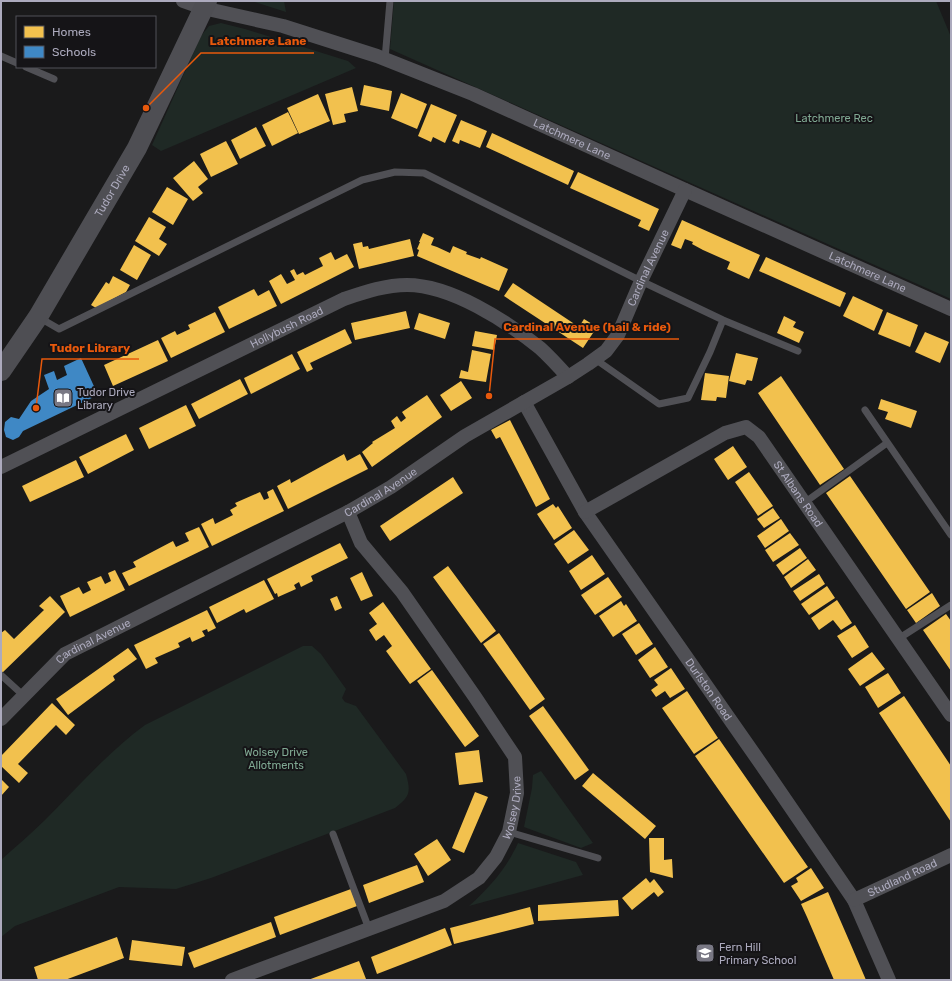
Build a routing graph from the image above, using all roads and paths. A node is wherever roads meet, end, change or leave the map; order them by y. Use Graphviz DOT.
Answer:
graph roads {
  1 [pos="183,1"];
  2 [pos="390,1"];
  3 [pos="205,4"];
  4 [pos="1,56"];
  5 [pos="385,59"];
  6 [pos="16,63"];
  7 [pos="28,68"];
  8 [pos="54,79"];
  9 [pos="685,190"];
  10 [pos="641,281"];
  11 [pos="951,308"];
  12 [pos="38,316"];
  13 [pos="723,320"];
  14 [pos="798,351"];
  15 [pos="595,359"];
  16 [pos="1,370"];
  17 [pos="568,377"];
  18 [pos="524,402"];
  19 [pos="865,410"];
  20 [pos="886,443"];
  21 [pos="1,467"];
  22 [pos="804,503"];
  23 [pos="348,512"];
  24 [pos="585,512"];
  25 [pos="951,535"];
  26 [pos="951,605"];
  27 [pos="898,639"];
  28 [pos="1,675"];
  29 [pos="24,696"];
  30 [pos="951,715"];
  31 [pos="1,719"];
  32 [pos="509,832"];
  33 [pos="333,834"];
  34 [pos="951,856"];
  35 [pos="598,858"];
  36 [pos="854,900"];
  37 [pos="369,929"];
  38 [pos="232,980"];
  39 [pos="889,980"];
  1 -- 3 [label="street, Latchmere Lane"];
  2 -- 5 [label="lane"];
  3 -- 5 [label="street, Latchmere Lane"];
  3 -- 12 [label="street, Tudor Drive"];
  4 -- 6 [label="lane"];
  5 -- 9 [label="street, Latchmere Lane"];
  7 -- 8 [label="lane"];
  9 -- 10 [label="street, Cardinal Avenue"];
  9 -- 11 [label="street, Latchmere Lane"];
  10 -- 12 [label="lane"];
  10 -- 13 [label="lane"];
  10 -- 15 [label="street, Cardinal Avenue"];
  12 -- 16 [label="street, Tudor Drive"];
  13 -- 14 [label="lane"];
  13 -- 15 [label="lane"];
  15 -- 17 [label="street, Cardinal Avenue"];
  17 -- 18 [label="street, Cardinal Avenue"];
  17 -- 21 [label="street, Hollybush Road"];
  18 -- 23 [label="street, Cardinal Avenue"];
  18 -- 24 [label="street, Durlston Road"];
  19 -- 20 [label="lane"];
  20 -- 22 [label="lane"];
  20 -- 25 [label="lane"];
  22 -- 24 [label="street, St Albans Road"];
  22 -- 27 [label="street, St Albans Road"];
  23 -- 29 [label="street, Cardinal Avenue"];
  23 -- 32 [label="street, Wolsey Drive"];
  24 -- 36 [label="street, Durlston Road"];
  26 -- 27 [label="lane"];
  27 -- 30 [label="street, St Albans Road"];
  28 -- 29 [label="lane"];
  29 -- 31 [label="street, Cardinal Avenue"];
  32 -- 35 [label="lane"];
  32 -- 37 [label="street, Wolsey Drive"];
  33 -- 37 [label="lane"];
  34 -- 36 [label="street, Studland Road"];
  36 -- 39 [label="street, Durlston Road"];
  37 -- 38 [label="street, Wolsey Drive"];
}
